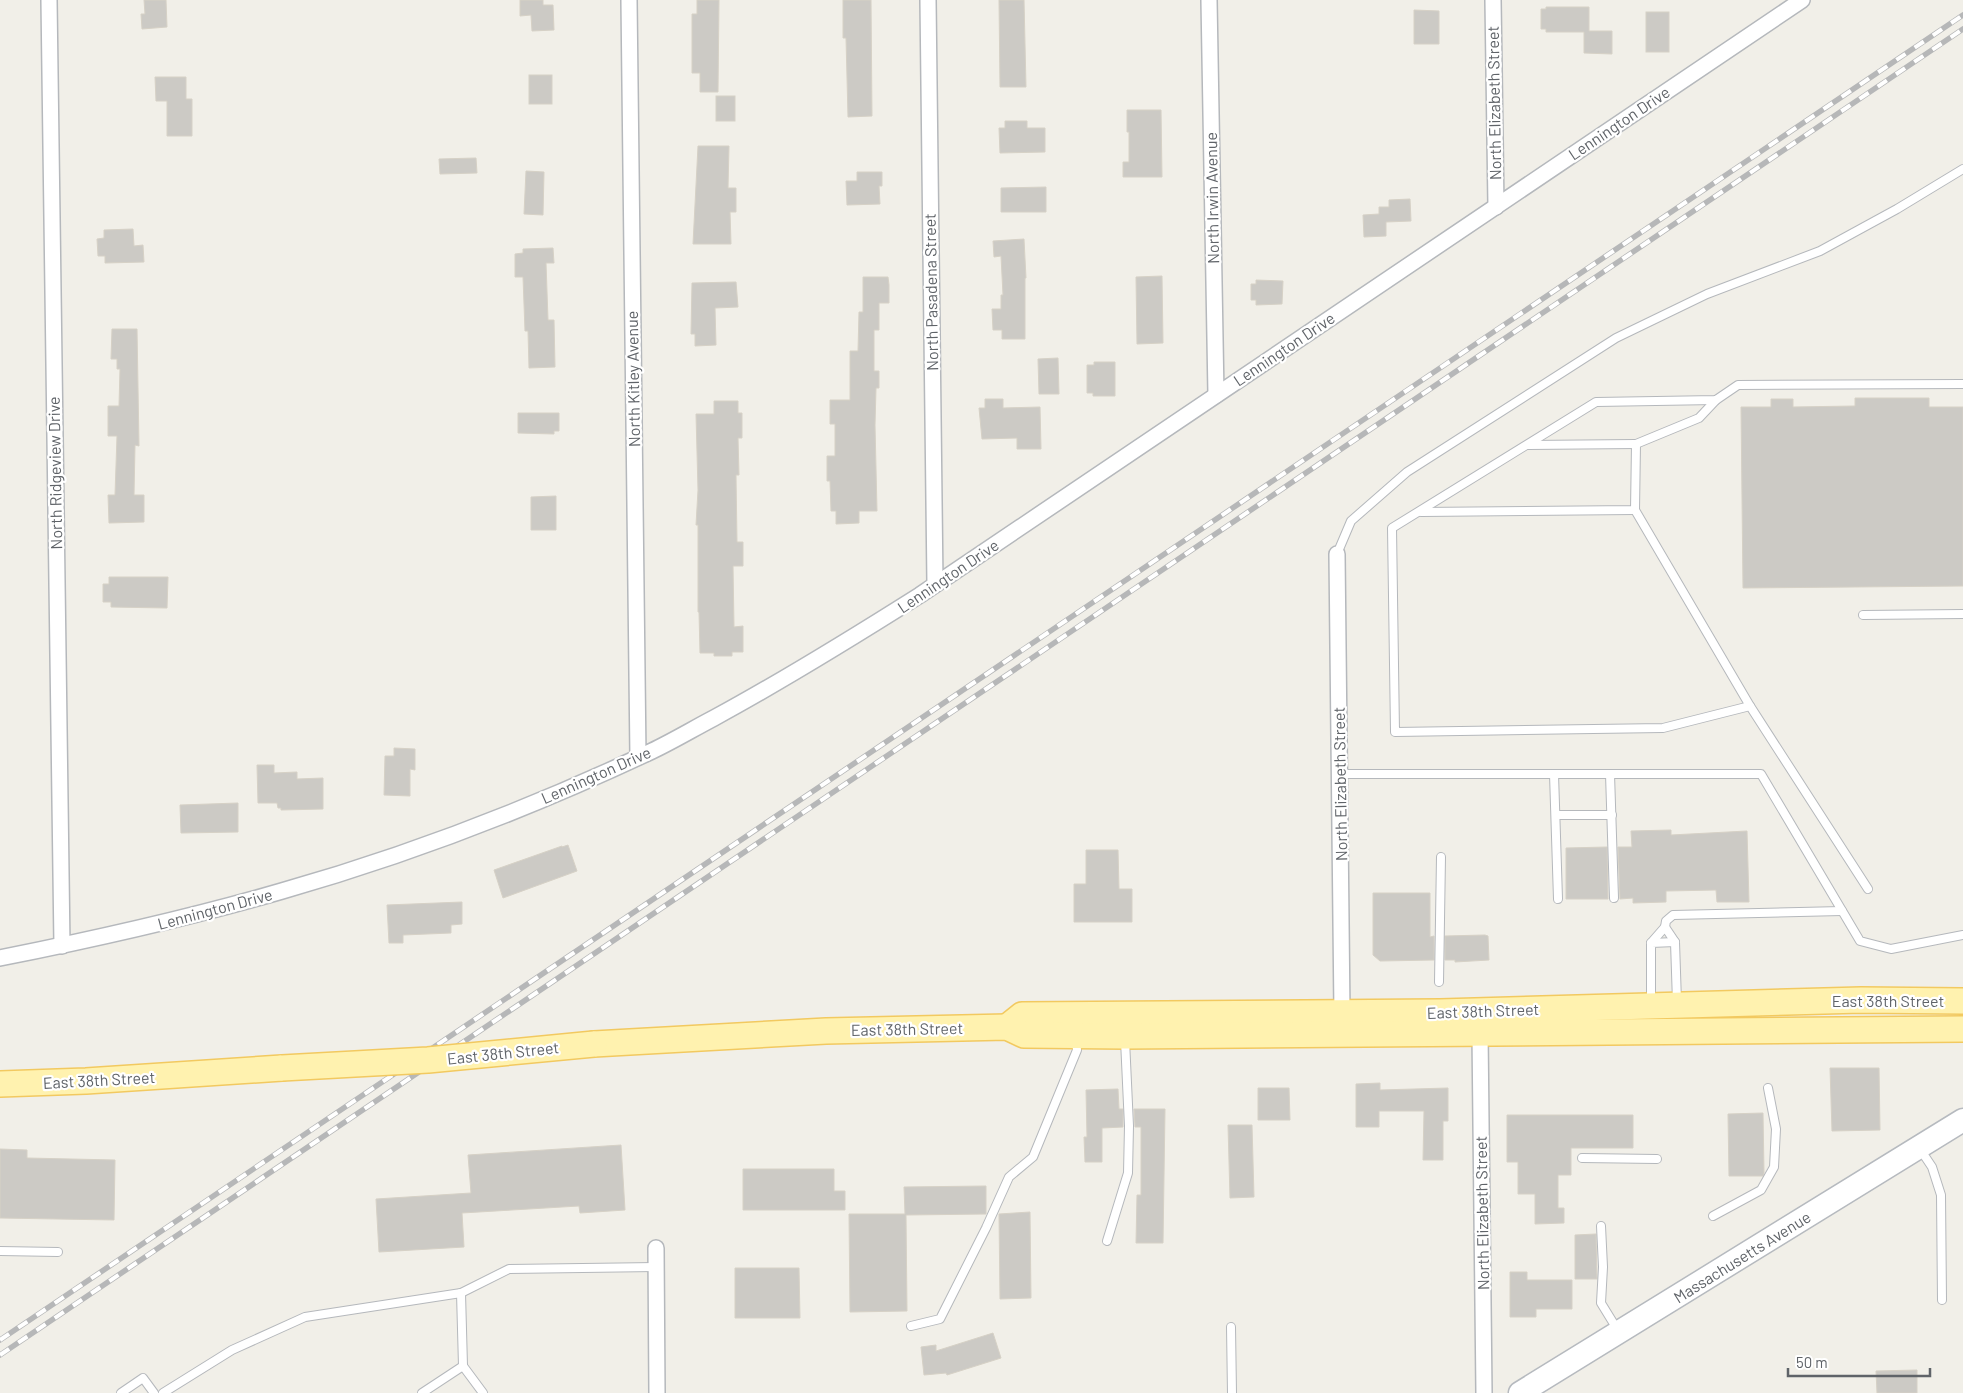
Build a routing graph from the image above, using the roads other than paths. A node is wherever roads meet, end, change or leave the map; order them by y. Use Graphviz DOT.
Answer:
graph roads {
  1 [pos="49,0"];
  2 [pos="629,0"];
  3 [pos="928,0"];
  4 [pos="1209,0"];
  5 [pos="1493,0"];
  6 [pos="1778,0"];
  7 [pos="1802,0"];
  8 [pos="1778,16"];
  9 [pos="1963,169"];
  10 [pos="1496,207"];
  11 [pos="1963,384"];
  12 [pos="1216,395"];
  13 [pos="1716,400"];
  14 [pos="1636,444"];
  15 [pos="1526,445"];
  16 [pos="1635,510"];
  17 [pos="1419,512"];
  18 [pos="1337,554"];
  19 [pos="935,584"];
  20 [pos="1963,614"];
  21 [pos="1863,615"];
  22 [pos="1750,706"];
  23 [pos="638,757"];
  24 [pos="1340,774"];
  25 [pos="1554,774"];
  26 [pos="1610,774"];
  27 [pos="1556,815"];
  28 [pos="1612,815"];
  29 [pos="1441,857"];
  30 [pos="1868,889"];
  31 [pos="1614,898"];
  32 [pos="1558,899"];
  33 [pos="1842,912"];
  34 [pos="1665,927"];
  35 [pos="1963,935"];
  36 [pos="1676,942"];
  37 [pos="1651,943"];
  38 [pos="62,946"];
  39 [pos="0,958"];
  40 [pos="1439,982"];
  41 [pos="1963,1001"];
  42 [pos="1651,1006"];
  43 [pos="1677,1006"];
  44 [pos="1342,1013"];
  45 [pos="1007,1027"];
  46 [pos="1963,1029"];
  47 [pos="1480,1033"];
  48 [pos="1076,1035"];
  49 [pos="1125,1036"];
  50 [pos="0,1084"];
  51 [pos="1768,1088"];
  52 [pos="1963,1120"];
  53 [pos="1919,1147"];
  54 [pos="1582,1158"];
  55 [pos="1657,1159"];
  56 [pos="1713,1216"];
  57 [pos="1601,1226"];
  58 [pos="1107,1241"];
  59 [pos="656,1248"];
  60 [pos="0,1251"];
  61 [pos="58,1252"];
  62 [pos="656,1266"];
  63 [pos="461,1293"];
  64 [pos="1942,1300"];
  65 [pos="911,1326"];
  66 [pos="1231,1327"];
  67 [pos="1619,1332"];
  68 [pos="463,1366"];
  69 [pos="122,1393"];
  70 [pos="154,1393"];
  71 [pos="163,1393"];
  72 [pos="422,1393"];
  73 [pos="483,1393"];
  74 [pos="657,1393"];
  75 [pos="1232,1393"];
  76 [pos="1484,1393"];
  77 [pos="1520,1393"];
  1 -- 38 [label="street, North Ridgeview Drive"];
  2 -- 23 [label="street, North Kitley Avenue"];
  3 -- 19 [label="street, North Pasadena Street"];
  4 -- 12 [label="street, North Irwin Avenue"];
  5 -- 10 [label="street, North Elizabeth Street"];
  6 -- 8 [label="street"];
  7 -- 8 [label="street, Lennington Drive"];
  8 -- 10 [label="street, Lennington Drive"];
  9 -- 18 [label="lane"];
  10 -- 12 [label="street, Lennington Drive"];
  11 -- 13 [label="lane"];
  12 -- 19 [label="street, Lennington Drive"];
  13 -- 14 [label="lane"];
  13 -- 15 [label="lane"];
  14 -- 15 [label="lane"];
  14 -- 16 [label="lane"];
  15 -- 17 [label="lane"];
  16 -- 17 [label="lane"];
  16 -- 22 [label="lane"];
  17 -- 22 [label="lane"];
  18 -- 24 [label="street, North Elizabeth Street"];
  19 -- 23 [label="street, Lennington Drive"];
  20 -- 21 [label="lane"];
  22 -- 30 [label="lane"];
  23 -- 38 [label="street, Lennington Drive"];
  24 -- 25 [label="lane"];
  24 -- 44 [label="street, North Elizabeth Street"];
  25 -- 26 [label="lane"];
  25 -- 27 [label="lane"];
  26 -- 28 [label="lane"];
  26 -- 33 [label="lane"];
  27 -- 28 [label="lane"];
  27 -- 32 [label="lane"];
  28 -- 31 [label="lane"];
  29 -- 40 [label="lane"];
  33 -- 34 [label="lane"];
  33 -- 35 [label="lane"];
  34 -- 36 [label="lane"];
  34 -- 37 [label="lane"];
  36 -- 37 [label="lane"];
  36 -- 43 [label="lane"];
  37 -- 42 [label="lane"];
  38 -- 39 [label="street, Lennington Drive"];
  41 -- 43 [label="main road, East 38th Street"];
  42 -- 43 [label="main road, East 38th Street"];
  42 -- 44 [label="main road, East 38th Street"];
  44 -- 45 [label="main road, East 38th Street"];
  45 -- 48 [label="main road, East 38th Street"];
  45 -- 50 [label="main road, East 38th Street, bridge"];
  46 -- 47 [label="main road, East 38th Street"];
  47 -- 49 [label="main road, East 38th Street"];
  47 -- 76 [label="street, North Elizabeth Street"];
  48 -- 49 [label="main road, East 38th Street"];
  48 -- 65 [label="lane"];
  49 -- 58 [label="lane"];
  51 -- 56 [label="lane"];
  52 -- 53 [label="main road, Massachusetts Avenue"];
  53 -- 64 [label="lane"];
  53 -- 67 [label="main road, Massachusetts Avenue"];
  54 -- 55 [label="lane"];
  57 -- 67 [label="lane"];
  59 -- 62 [label="street"];
  60 -- 61 [label="lane"];
  62 -- 63 [label="lane"];
  62 -- 74 [label="street"];
  63 -- 68 [label="lane"];
  63 -- 71 [label="lane"];
  66 -- 75 [label="lane"];
  67 -- 77 [label="main road, Massachusetts Avenue"];
  68 -- 72 [label="lane"];
  68 -- 73 [label="lane"];
  69 -- 70 [label="lane"];
}
